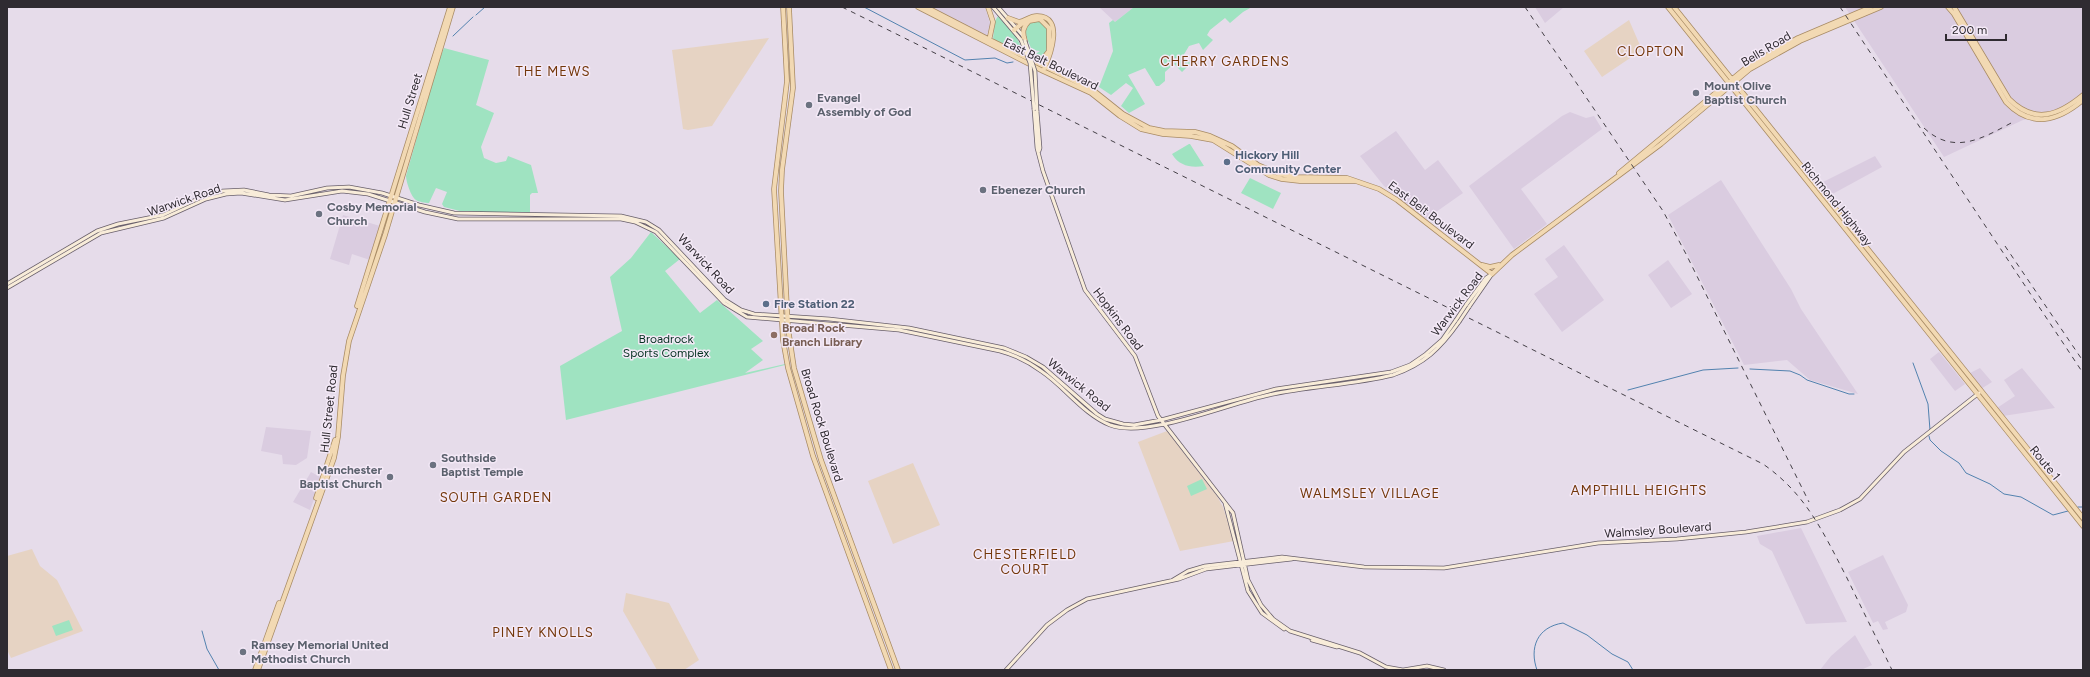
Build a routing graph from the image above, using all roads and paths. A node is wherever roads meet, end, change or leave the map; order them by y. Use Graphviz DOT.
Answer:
graph roads {
  1 [pos="450,7"];
  2 [pos="453,7"];
  3 [pos="783,7"];
  4 [pos="789,7"];
  5 [pos="918,7"];
  6 [pos="926,7"];
  7 [pos="988,7"];
  8 [pos="993,7"];
  9 [pos="998,7"];
  10 [pos="1668,7"];
  11 [pos="1674,7"];
  12 [pos="1871,7"];
  13 [pos="1881,7"];
  14 [pos="1948,7"];
  15 [pos="1954,7"];
  16 [pos="1008,18"];
  17 [pos="1029,18"];
  18 [pos="1016,29"];
  19 [pos="1970,36"];
  20 [pos="1023,40"];
  21 [pos="989,42"];
  22 [pos="1050,52"];
  23 [pos="1032,61"];
  24 [pos="1043,68"];
  25 [pos="1055,72"];
  26 [pos="1730,82"];
  27 [pos="1998,85"];
  28 [pos="2083,95"];
  29 [pos="2083,100"];
  30 [pos="411,148"];
  31 [pos="1239,151"];
  32 [pos="1242,157"];
  33 [pos="1354,181"];
  34 [pos="390,198"];
  35 [pos="395,200"];
  36 [pos="1480,264"];
  37 [pos="1501,264"];
  38 [pos="1492,274"];
  39 [pos="7,284"];
  40 [pos="7,288"];
  41 [pos="781,316"];
  42 [pos="787,316"];
  43 [pos="782,321"];
  44 [pos="1457,321"];
  45 [pos="788,322"];
  46 [pos="1979,394"];
  47 [pos="1997,412"];
  48 [pos="1991,413"];
  49 [pos="1161,420"];
  50 [pos="1164,424"];
  51 [pos="2083,518"];
  52 [pos="2083,526"];
  53 [pos="1242,563"];
  54 [pos="255,670"];
  55 [pos="258,670"];
  56 [pos="891,670"];
  57 [pos="898,670"];
  58 [pos="1006,670"];
  59 [pos="1444,670"];
  1 -- 34 [label="main road, Hull Street"];
  2 -- 30 [label="main road, Hull Street"];
  3 -- 41 [label="main road, Broad Rock Boulevard"];
  4 -- 42 [label="main road, Broad Rock Boulevard"];
  5 -- 21 [label="main road, East Belt Boulevard"];
  6 -- 21 [label="main road, East Belt Boulevard"];
  7 -- 21 [label="main road"];
  8 -- 18 [label="main road, Hopkins Road"];
  9 -- 16 [label="main road, Hopkins Road"];
  10 -- 26 [label="main road, Richmond Highway"];
  11 -- 26 [label="main road, Richmond Highway"];
  12 -- 26 [label="main road, Bells Road"];
  13 -- 26 [label="main road, Bells Road"];
  14 -- 19 [label="main road"];
  15 -- 19 [label="main road"];
  16 -- 17 [label="main road"];
  16 -- 18 [label="main road, Hopkins Road"];
  17 -- 18 [label="main road"];
  17 -- 22 [label="main road"];
  18 -- 20 [label="main road, Hopkins Road"];
  19 -- 27 [label="main road"];
  20 -- 22 [label="main road"];
  20 -- 49 [label="main road, Hopkins Road, bridge"];
  21 -- 23 [label="main road, East Belt Boulevard"];
  21 -- 24 [label="main road, East Belt Boulevard"];
  22 -- 23 [label="main road"];
  22 -- 24 [label="main road"];
  22 -- 25 [label="main road"];
  23 -- 24 [label="main road, East Belt Boulevard"];
  24 -- 25 [label="main road, East Belt Boulevard"];
  24 -- 32 [label="main road, East Belt Boulevard"];
  25 -- 31 [label="main road, East Belt Boulevard"];
  26 -- 37 [label="main road, Bells Road"];
  26 -- 46 [label="main road, Richmond Highway"];
  27 -- 28 [label="main road"];
  27 -- 29 [label="main road"];
  30 -- 35 [label="main road, Hull Street Road"];
  31 -- 32 [label="main road"];
  31 -- 33 [label="main road, East Belt Boulevard"];
  32 -- 33 [label="main road, East Belt Boulevard"];
  33 -- 36 [label="main road, East Belt Boulevard"];
  34 -- 35 [label="main road, Warwick Road"];
  34 -- 39 [label="main road, Warwick Road"];
  34 -- 40 [label="main road, Warwick Road"];
  34 -- 54 [label="main road, Hull Street Road"];
  35 -- 41 [label="main road, Warwick Road"];
  35 -- 43 [label="main road, Warwick Road"];
  35 -- 55 [label="main road, Hull Street Road"];
  36 -- 37 [label="main road"];
  36 -- 38 [label="main road, East Belt Boulevard"];
  37 -- 38 [label="main road, Bells Road"];
  38 -- 44 [label="main road, Warwick Road, bridge"];
  41 -- 42 [label="main road, Warwick Road"];
  41 -- 43 [label="main road, Broad Rock Boulevard"];
  42 -- 45 [label="main road, Broad Rock Boulevard"];
  42 -- 49 [label="main road, Warwick Road"];
  43 -- 45 [label="main road, Warwick Road"];
  43 -- 56 [label="main road, Broad Rock Boulevard"];
  44 -- 49 [label="main road, Warwick Road"];
  44 -- 50 [label="main road, Warwick Road"];
  45 -- 50 [label="main road, Warwick Road"];
  45 -- 57 [label="main road, Broad Rock Boulevard"];
  46 -- 47 [label="main road, Richmond Highway"];
  46 -- 48 [label="main road, Richmond Highway"];
  46 -- 53 [label="main road, Walmsley Boulevard"];
  47 -- 51 [label="main road, Route 1"];
  48 -- 52 [label="main road, Route 1"];
  49 -- 50 [label="main road, Hopkins Road"];
  50 -- 53 [label="main road, Hopkins Road"];
  53 -- 58 [label="main road, Walmsley Boulevard"];
  53 -- 59 [label="main road, Hopkins Road"];
}
